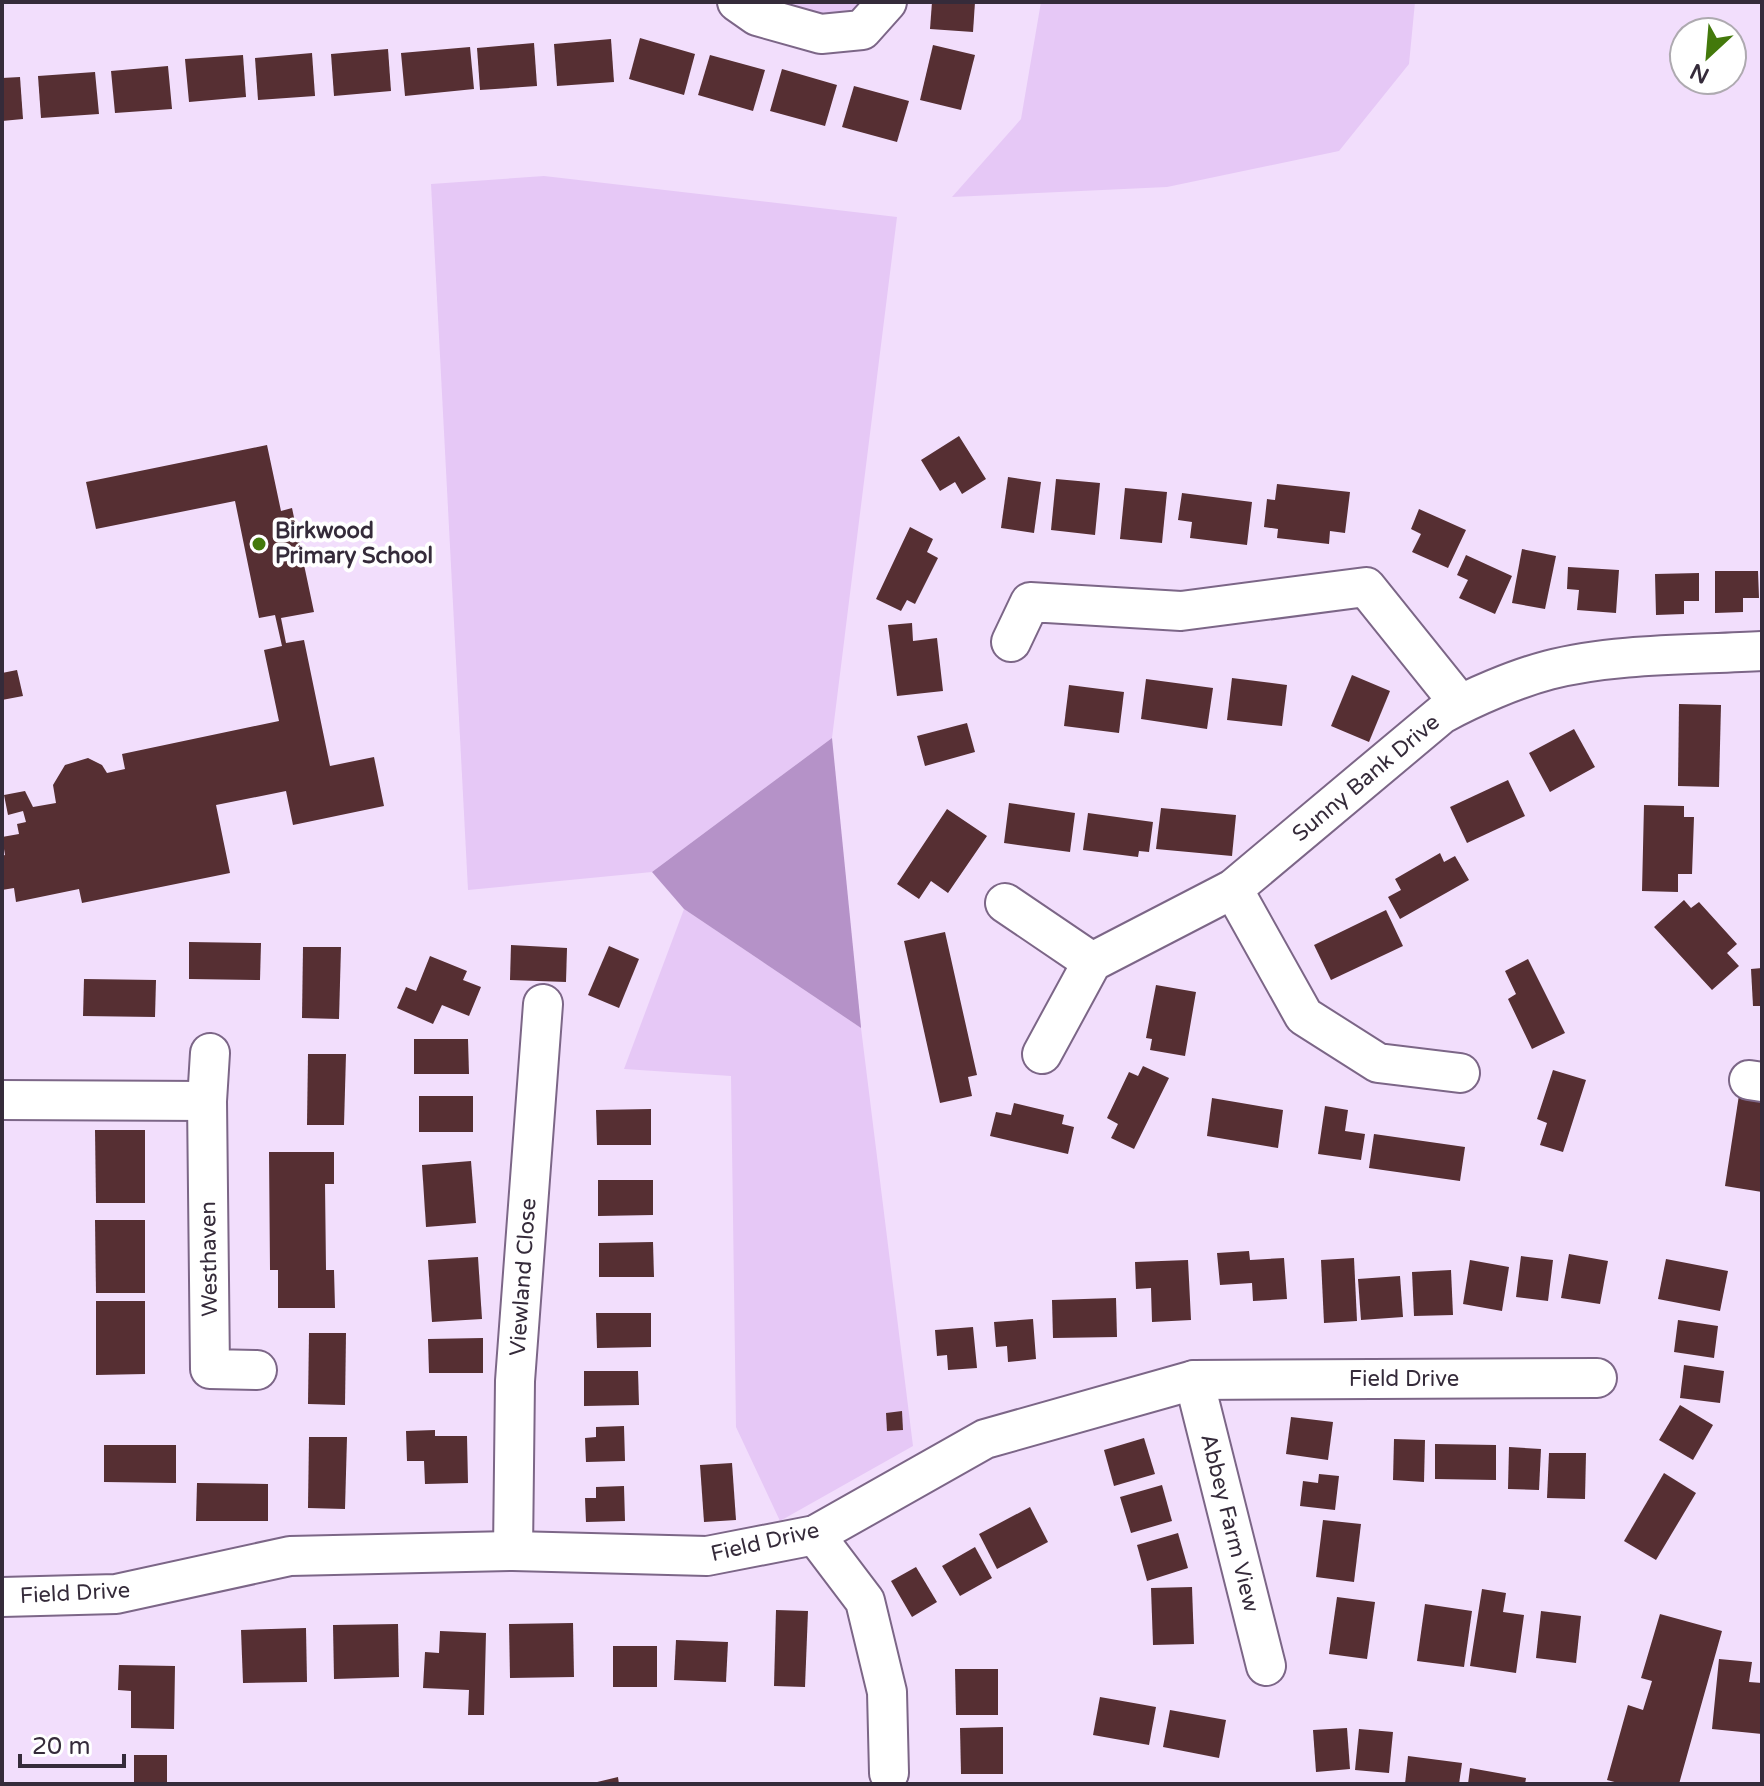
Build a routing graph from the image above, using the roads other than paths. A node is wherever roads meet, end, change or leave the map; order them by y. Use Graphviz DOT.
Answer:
graph roads {
  1 [pos="737,2"];
  2 [pos="887,2"];
  3 [pos="1011,642"];
  4 [pos="1762,651"];
  5 [pos="1460,704"];
  6 [pos="1233,889"];
  7 [pos="1005,903"];
  8 [pos="1092,962"];
  9 [pos="543,1004"];
  10 [pos="210,1053"];
  11 [pos="1042,1054"];
  12 [pos="1460,1073"];
  13 [pos="2,1100"];
  14 [pos="207,1101"];
  15 [pos="257,1370"];
  16 [pos="1597,1378"];
  17 [pos="1194,1380"];
  18 [pos="815,1535"];
  19 [pos="513,1551"];
  20 [pos="2,1597"];
  21 [pos="1266,1666"];
  22 [pos="889,1773"];
  1 -- 2 [label="street"];
  3 -- 5 [label="street"];
  4 -- 5 [label="street, Sunny Bank Drive"];
  5 -- 6 [label="street, Sunny Bank Drive"];
  6 -- 8 [label="street, Sunny Bank Drive"];
  6 -- 12 [label="street"];
  7 -- 8 [label="street"];
  8 -- 11 [label="street"];
  9 -- 19 [label="street, Viewland Close"];
  10 -- 14 [label="street, Westhaven"];
  13 -- 14 [label="street"];
  14 -- 15 [label="street, Westhaven"];
  16 -- 17 [label="street, Field Drive"];
  17 -- 18 [label="street, Field Drive"];
  17 -- 21 [label="street, Abbey Farm View"];
  18 -- 19 [label="street, Field Drive"];
  18 -- 22 [label="street"];
  19 -- 20 [label="street, Field Drive"];
}
